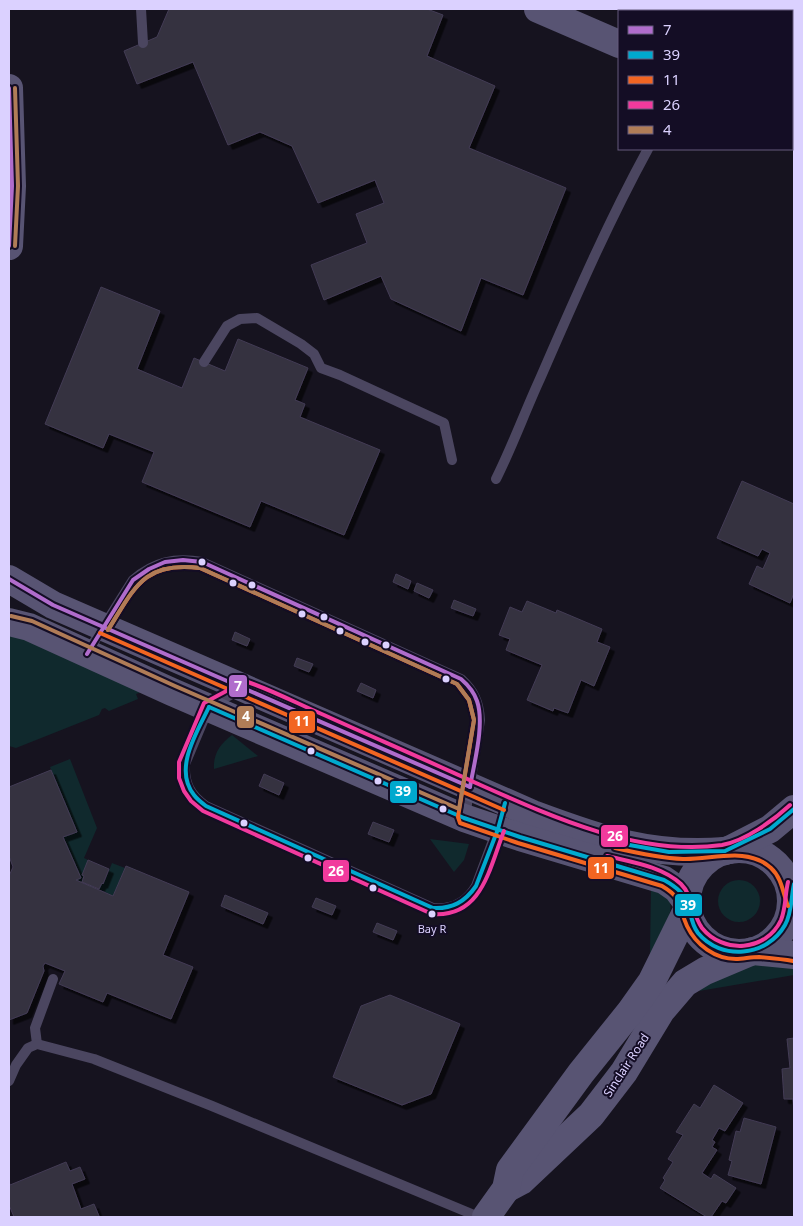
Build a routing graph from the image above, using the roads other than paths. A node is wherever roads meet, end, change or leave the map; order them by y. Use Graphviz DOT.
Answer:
graph roads {
  1 [pos="141,9"];
  2 [pos="538,9"];
  3 [pos="143,43"];
  4 [pos="618,44"];
  5 [pos="9,88"];
  6 [pos="647,150"];
  7 [pos="9,246"];
  8 [pos="204,362"];
  9 [pos="452,460"];
  10 [pos="496,479"];
  11 [pos="9,579"];
  12 [pos="9,622"];
  13 [pos="103,627"];
  14 [pos="87,654"];
  15 [pos="244,687"];
  16 [pos="209,708"];
  17 [pos="470,787"];
  18 [pos="505,803"];
  19 [pos="794,810"];
  20 [pos="464,818"];
  21 [pos="498,829"];
  22 [pos="726,851"];
  23 [pos="793,895"];
  24 [pos="688,906"];
  25 [pos="751,952"];
  26 [pos="794,954"];
  27 [pos="53,978"];
  28 [pos="37,1044"];
  29 [pos="9,1081"];
  30 [pos="506,1189"];
  31 [pos="479,1217"];
  32 [pos="486,1217"];
  1 -- 3 [label="lane"];
  2 -- 4 [label="street"];
  5 -- 7 [label="street"];
  6 -- 10 [label="lane"];
  8 -- 9 [label="lane"];
  11 -- 13 [label="street"];
  12 -- 14 [label="street"];
  13 -- 14 [label="lane"];
  13 -- 15 [label="street"];
  13 -- 17 [label="lane"];
  14 -- 16 [label="street"];
  15 -- 16 [label="lane"];
  15 -- 17 [label="street"];
  16 -- 20 [label="street"];
  16 -- 21 [label="lane"];
  17 -- 18 [label="street"];
  17 -- 20 [label="lane"];
  18 -- 21 [label="lane"];
  18 -- 22 [label="street"];
  19 -- 22 [label="street"];
  20 -- 21 [label="street"];
  21 -- 24 [label="street"];
  22 -- 23 [label="street"];
  22 -- 24 [label="street"];
  23 -- 25 [label="street"];
  24 -- 25 [label="street"];
  24 -- 30 [label="street, Sinclair Road"];
  25 -- 26 [label="street"];
  25 -- 30 [label="street, Sinclair Road"];
  27 -- 28 [label="lane"];
  28 -- 29 [label="lane"];
  28 -- 31 [label="lane"];
  30 -- 32 [label="street, Sinclair Road"];
}
